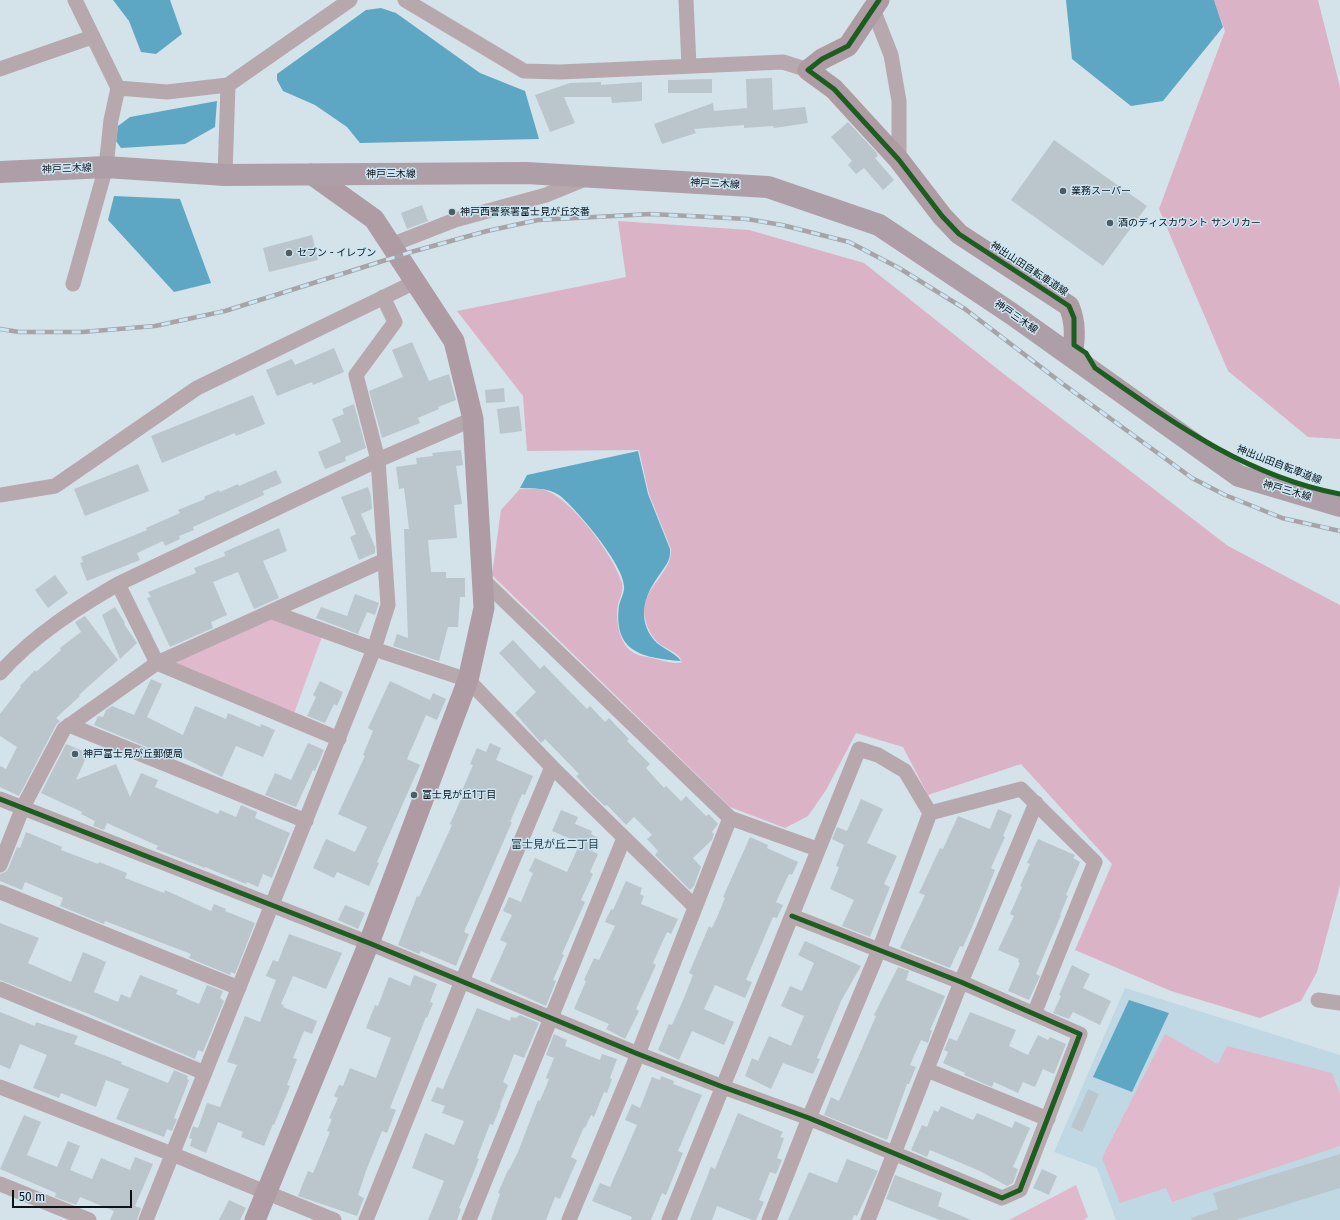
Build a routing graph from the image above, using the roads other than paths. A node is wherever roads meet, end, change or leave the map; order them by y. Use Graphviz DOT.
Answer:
graph roads {
  1 [pos="75,0"];
  2 [pos="350,0"];
  3 [pos="405,0"];
  4 [pos="686,0"];
  5 [pos="876,5"];
  6 [pos="92,37"];
  7 [pos="689,66"];
  8 [pos="0,69"];
  9 [pos="808,70"];
  10 [pos="228,85"];
  11 [pos="118,88"];
  12 [pos="899,160"];
  13 [pos="106,168"];
  14 [pos="0,172"];
  15 [pos="311,174"];
  16 [pos="225,175"];
  17 [pos="589,177"];
  18 [pos="391,245"];
  19 [pos="415,282"];
  20 [pos="73,284"];
  21 [pos="383,297"];
  22 [pos="1073,351"];
  23 [pos="473,419"];
  24 [pos="378,460"];
  25 [pos="0,495"];
  26 [pos="1340,506"];
  27 [pos="385,560"];
  28 [pos="482,579"];
  29 [pos="118,584"];
  30 [pos="272,612"];
  31 [pos="374,649"];
  32 [pos="157,663"];
  33 [pos="0,673"];
  34 [pos="468,680"];
  35 [pos="69,725"];
  36 [pos="339,738"];
  37 [pos="552,767"];
  38 [pos="0,799"];
  39 [pos="1036,803"];
  40 [pos="23,807"];
  41 [pos="930,813"];
  42 [pos="730,818"];
  43 [pos="306,821"];
  44 [pos="624,838"];
  45 [pos="817,849"];
  46 [pos="0,865"];
  47 [pos="0,892"];
  48 [pos="273,905"];
  49 [pos="695,907"];
  50 [pos="792,916"];
  51 [pos="370,943"];
  52 [pos="879,950"];
  53 [pos="462,981"];
  54 [pos="961,982"];
  55 [pos="239,988"];
  56 [pos="0,989"];
  57 [pos="1318,1000"];
  58 [pos="1340,1003"];
  59 [pos="1034,1014"];
  60 [pos="552,1018"];
  61 [pos="638,1054"];
  62 [pos="927,1070"];
  63 [pos="205,1073"];
  64 [pos="0,1087"];
  65 [pos="723,1087"];
  66 [pos="809,1118"];
  67 [pos="1048,1119"];
  68 [pos="172,1154"];
  69 [pos="894,1154"];
  70 [pos="0,1184"];
  71 [pos="266,1193"];
  72 [pos="89,1220"];
  73 [pos="146,1220"];
  74 [pos="255,1220"];
  75 [pos="334,1220"];
  76 [pos="366,1220"];
  77 [pos="469,1220"];
  78 [pos="569,1220"];
  79 [pos="669,1220"];
  80 [pos="769,1220"];
  81 [pos="868,1220"];
  1 -- 6 [label="street"];
  2 -- 10 [label="street"];
  3 -- 7 [label="street"];
  4 -- 7 [label="street"];
  5 -- 9 [label="street"];
  5 -- 12 [label="street"];
  6 -- 8 [label="street"];
  6 -- 11 [label="street"];
  7 -- 9 [label="street"];
  9 -- 12 [label="street, 神出山田自転車道線"];
  10 -- 11 [label="street"];
  10 -- 16 [label="street"];
  11 -- 13 [label="street"];
  12 -- 22 [label="street, 神出山田自転車道線"];
  13 -- 14 [label="main road, 神戸三木線"];
  13 -- 16 [label="main road, 神戸三木線"];
  13 -- 20 [label="street"];
  15 -- 16 [label="main road, 神戸三木線"];
  15 -- 17 [label="main road, 神戸三木線"];
  15 -- 18 [label="street"];
  17 -- 18 [label="street"];
  17 -- 22 [label="main road, 神戸三木線"];
  18 -- 19 [label="street"];
  19 -- 21 [label="street"];
  19 -- 23 [label="street"];
  21 -- 24 [label="street"];
  21 -- 25 [label="street"];
  22 -- 26 [label="main road, 神戸三木線"];
  23 -- 24 [label="street"];
  23 -- 28 [label="street"];
  24 -- 27 [label="street"];
  24 -- 29 [label="street"];
  27 -- 30 [label="street"];
  27 -- 31 [label="street"];
  28 -- 34 [label="street"];
  28 -- 42 [label="street"];
  29 -- 32 [label="street"];
  29 -- 33 [label="street"];
  30 -- 31 [label="street"];
  30 -- 32 [label="street"];
  31 -- 34 [label="street"];
  31 -- 36 [label="street"];
  32 -- 35 [label="street"];
  32 -- 36 [label="street"];
  34 -- 37 [label="street"];
  34 -- 51 [label="street"];
  35 -- 40 [label="street"];
  35 -- 43 [label="street"];
  36 -- 43 [label="street"];
  37 -- 44 [label="street"];
  37 -- 53 [label="street"];
  38 -- 40 [label="street"];
  39 -- 41 [label="street"];
  39 -- 54 [label="street"];
  39 -- 59 [label="street"];
  40 -- 46 [label="street"];
  40 -- 48 [label="street"];
  41 -- 45 [label="street"];
  41 -- 52 [label="street"];
  42 -- 45 [label="street"];
  42 -- 49 [label="street"];
  43 -- 48 [label="street"];
  44 -- 49 [label="street"];
  44 -- 60 [label="street"];
  45 -- 50 [label="street"];
  47 -- 55 [label="street"];
  48 -- 51 [label="street"];
  48 -- 55 [label="street"];
  49 -- 61 [label="street"];
  50 -- 52 [label="street"];
  50 -- 65 [label="street"];
  51 -- 53 [label="street"];
  51 -- 71 [label="street"];
  52 -- 54 [label="street"];
  52 -- 66 [label="street"];
  53 -- 60 [label="street"];
  53 -- 76 [label="street"];
  54 -- 59 [label="street"];
  54 -- 62 [label="street"];
  55 -- 63 [label="street"];
  56 -- 63 [label="street"];
  57 -- 58 [label="street"];
  59 -- 67 [label="street"];
  60 -- 61 [label="street"];
  60 -- 77 [label="street"];
  61 -- 65 [label="street"];
  61 -- 78 [label="street"];
  62 -- 67 [label="street"];
  62 -- 69 [label="street"];
  63 -- 68 [label="street"];
  64 -- 68 [label="street"];
  65 -- 66 [label="street"];
  65 -- 79 [label="street"];
  66 -- 69 [label="street"];
  66 -- 80 [label="street"];
  67 -- 69 [label="street"];
  68 -- 71 [label="street"];
  68 -- 73 [label="street"];
  69 -- 81 [label="street"];
  70 -- 72 [label="street"];
  71 -- 74 [label="street"];
  71 -- 75 [label="street"];
}
